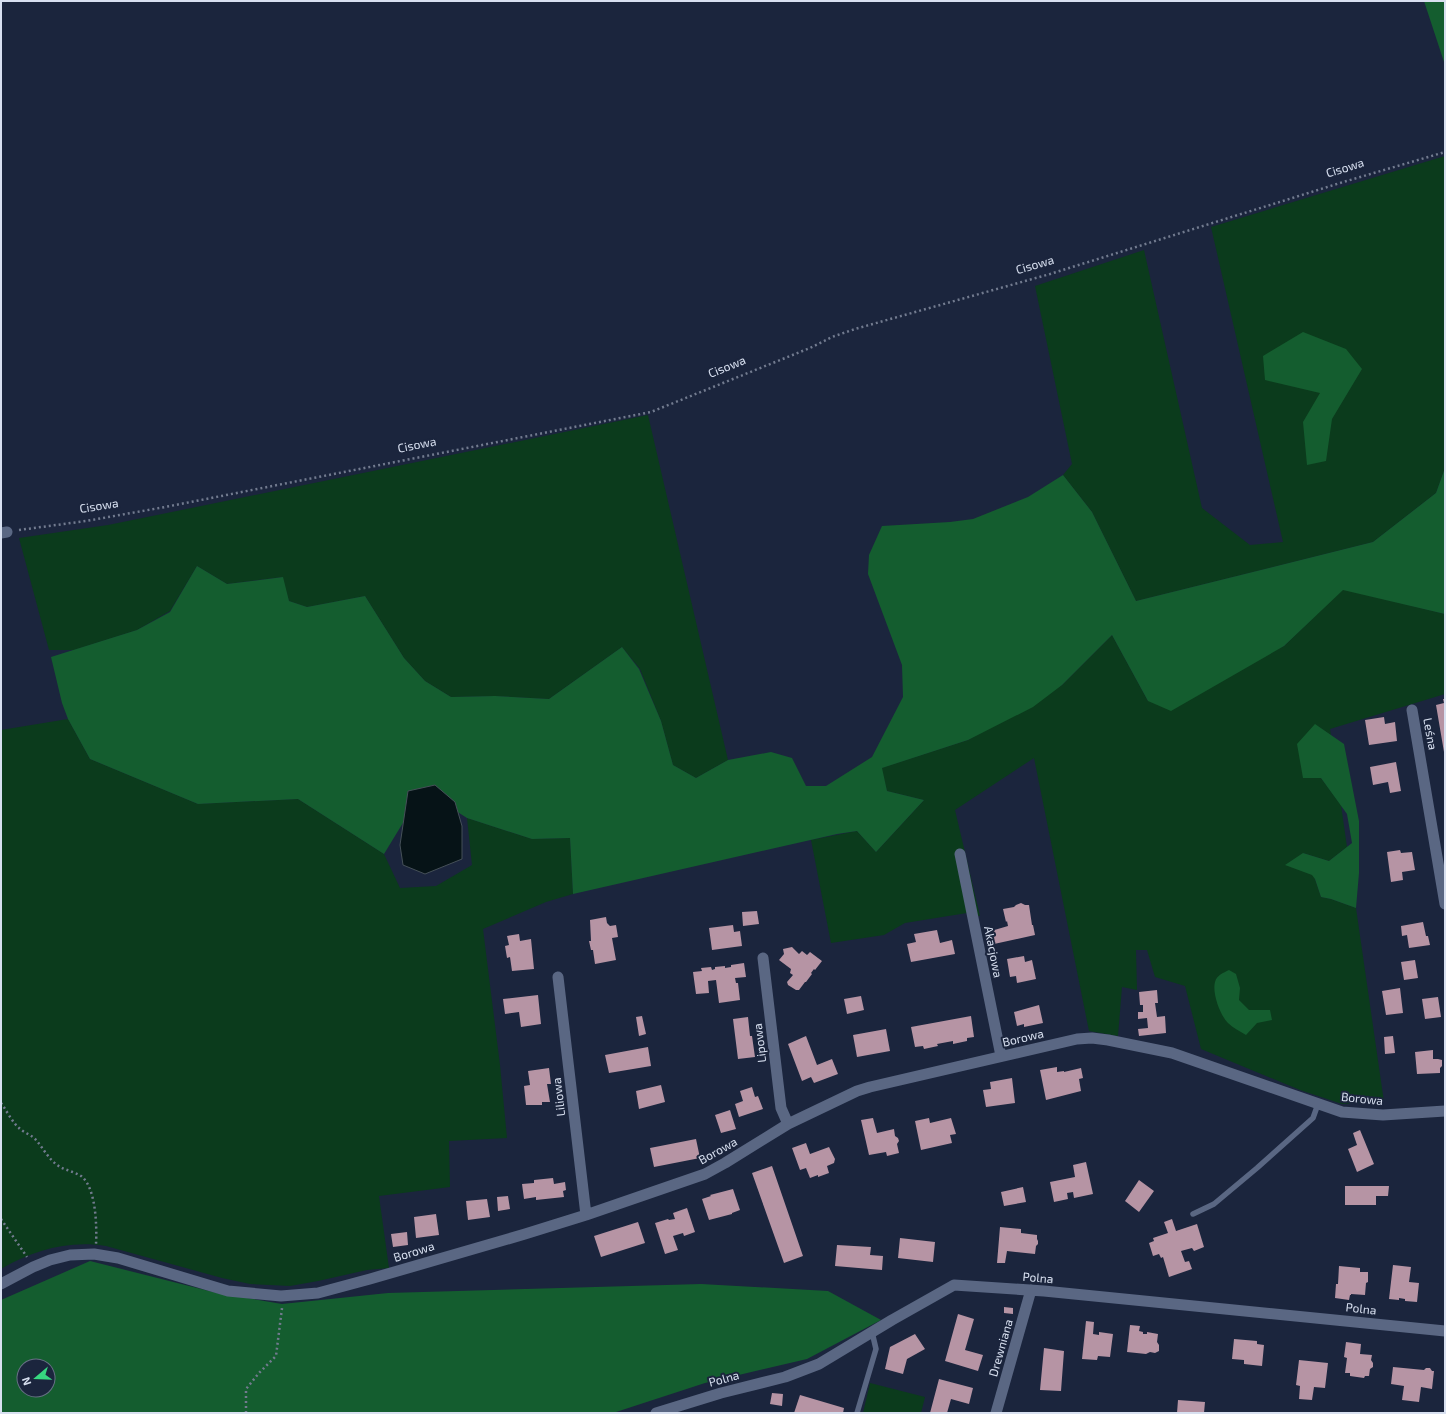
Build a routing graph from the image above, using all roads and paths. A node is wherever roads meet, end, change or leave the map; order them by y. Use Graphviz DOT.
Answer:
graph roads {
  1 [pos="1445,152"];
  2 [pos="4,532"];
  3 [pos="1412,710"];
  4 [pos="960,854"];
  5 [pos="1445,904"];
  6 [pos="763,958"];
  7 [pos="558,977"];
  8 [pos="1001,1056"];
  9 [pos="1,1103"];
  10 [pos="1318,1104"];
  11 [pos="1445,1111"];
  12 [pos="788,1124"];
  13 [pos="586,1214"];
  14 [pos="1193,1214"];
  15 [pos="1,1219"];
  16 [pos="94,1254"];
  17 [pos="33,1267"];
  18 [pos="1,1284"];
  19 [pos="1031,1290"];
  20 [pos="282,1308"];
  21 [pos="1445,1331"];
  22 [pos="872,1332"];
  23 [pos="246,1413"];
  24 [pos="656,1413"];
  25 [pos="857,1413"];
  26 [pos="996,1413"];
  1 -- 2 [label="path, Cisowa"];
  3 -- 5 [label="street, Leśna"];
  4 -- 8 [label="street, Akacjowa"];
  6 -- 12 [label="street, Lipowa"];
  7 -- 13 [label="street, Liliowa"];
  8 -- 10 [label="street, Borowa"];
  8 -- 12 [label="street, Borowa"];
  9 -- 16 [label="path"];
  10 -- 11 [label="street, Borowa"];
  10 -- 14 [label="lane"];
  12 -- 13 [label="street, Borowa"];
  13 -- 16 [label="street, Borowa"];
  15 -- 17 [label="path"];
  16 -- 17 [label="street, Borowa"];
  17 -- 18 [label="street, Borowa"];
  19 -- 21 [label="street, Polna"];
  19 -- 22 [label="street, Polna"];
  19 -- 26 [label="street, Drewniana"];
  20 -- 23 [label="path"];
  22 -- 24 [label="street, Polna"];
  22 -- 25 [label="lane"];
}
